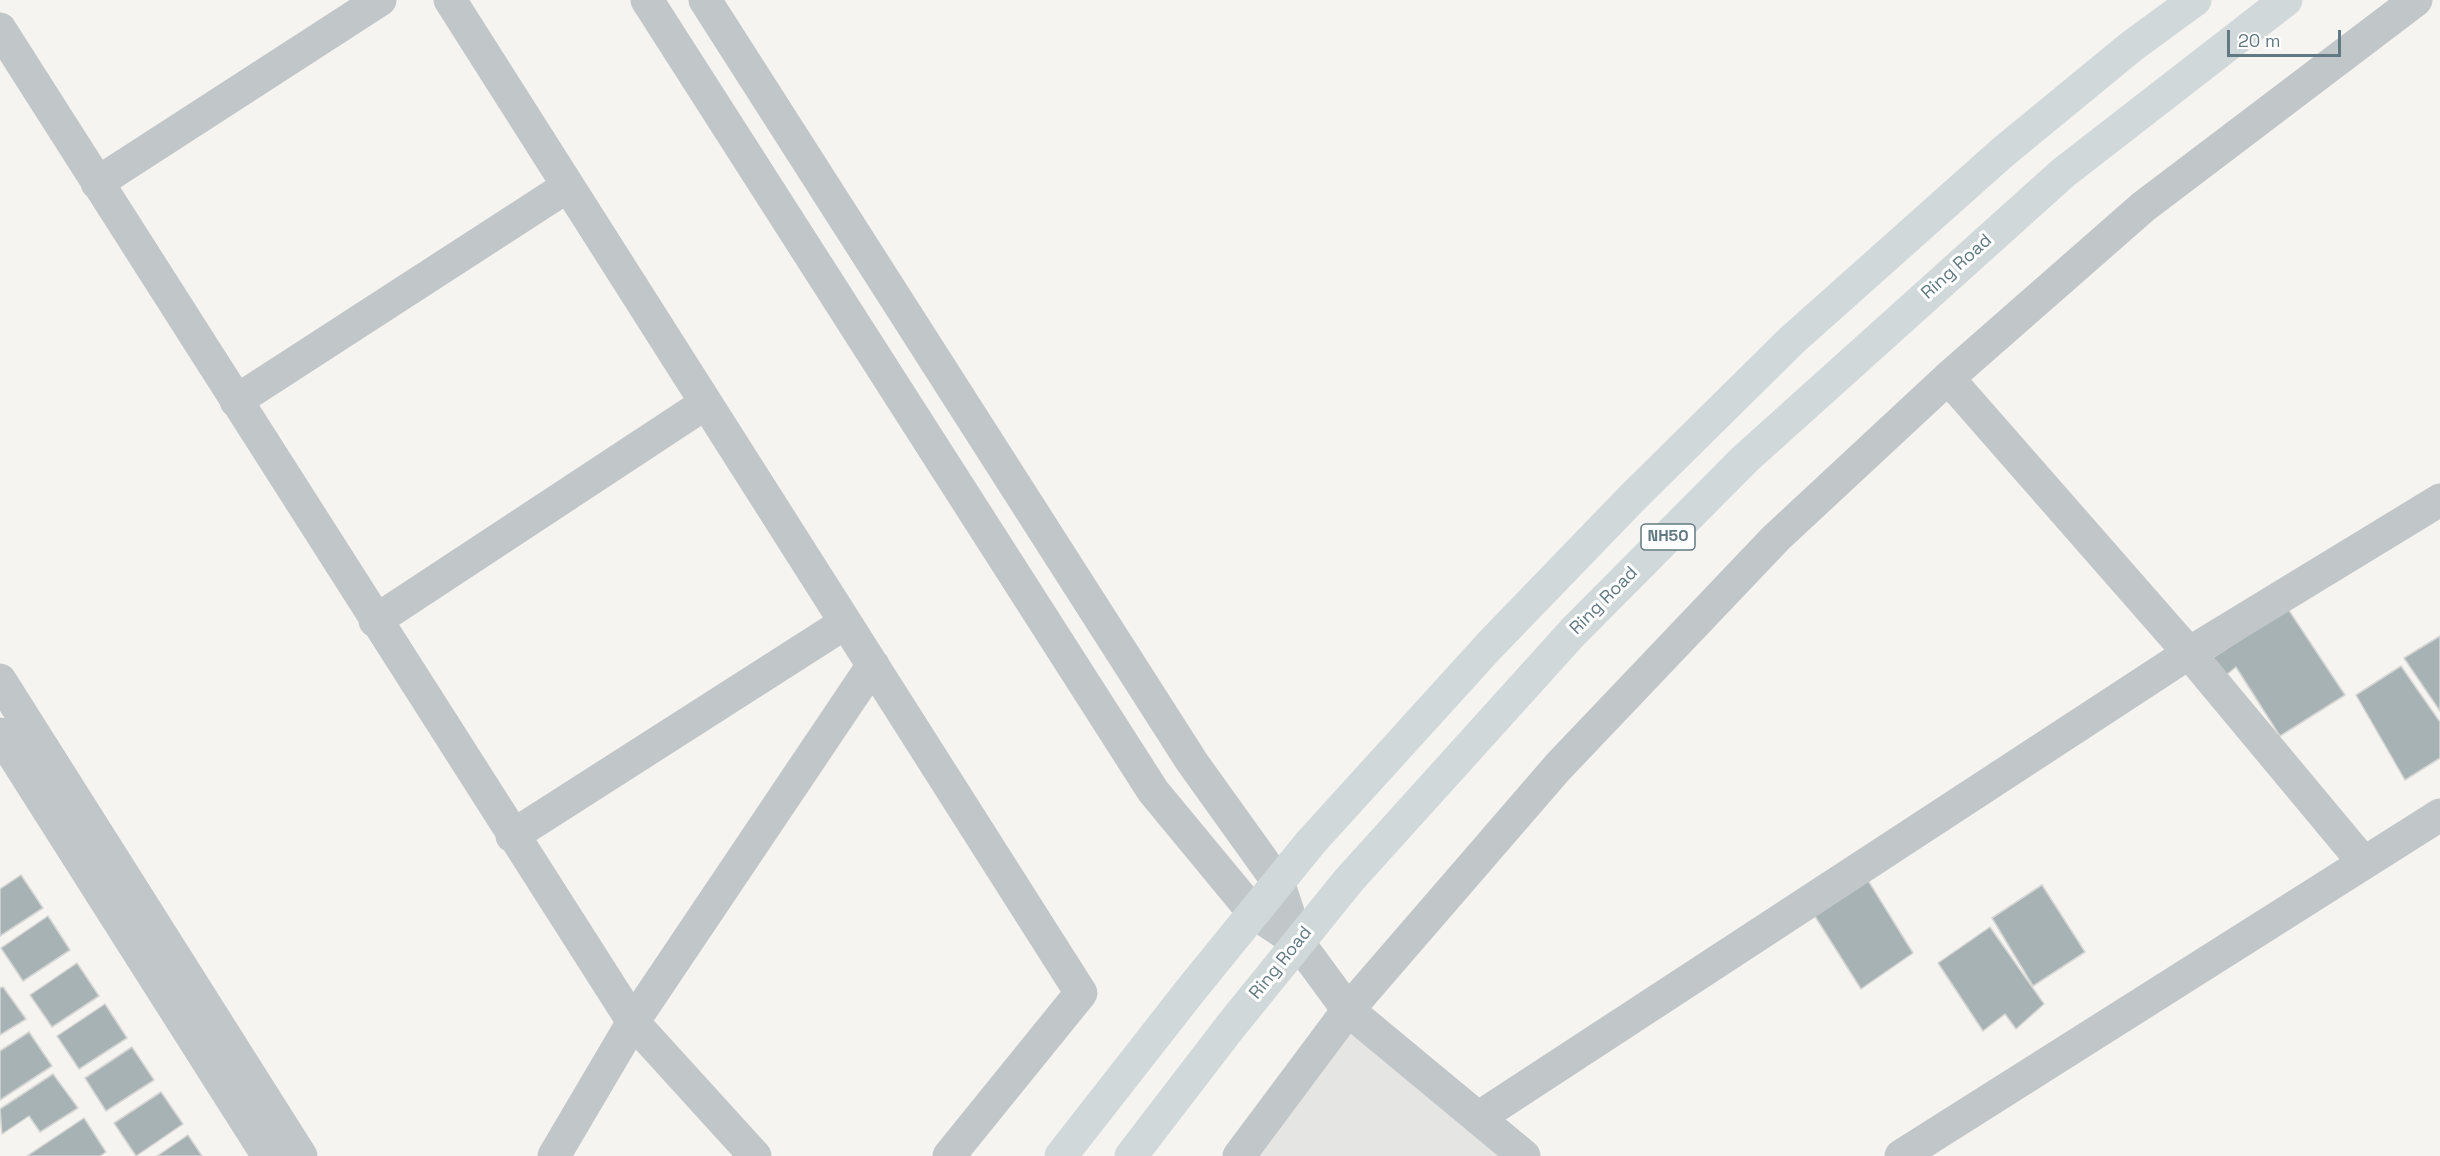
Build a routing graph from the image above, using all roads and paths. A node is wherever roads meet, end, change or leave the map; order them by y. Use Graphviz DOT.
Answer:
graph roads {
  1 [pos="380,0"];
  2 [pos="450,0"];
  3 [pos="647,0"];
  4 [pos="705,0"];
  5 [pos="2195,0"];
  6 [pos="2286,0"];
  7 [pos="2416,0"];
  8 [pos="0,29"];
  9 [pos="97,183"];
  10 [pos="568,186"];
  11 [pos="1948,378"];
  12 [pos="236,401"];
  13 [pos="706,403"];
  14 [pos="2440,500"];
  15 [pos="375,621"];
  16 [pos="845,623"];
  17 [pos="2189,653"];
  18 [pos="873,665"];
  19 [pos="0,680"];
  20 [pos="0,734"];
  21 [pos="2440,815"];
  22 [pos="512,836"];
  23 [pos="2364,863"];
  24 [pos="1278,882"];
  25 [pos="1253,912"];
  26 [pos="1298,942"];
  27 [pos="1348,1010"];
  28 [pos="633,1022"];
  29 [pos="1478,1118"];
  30 [pos="268,1156"];
  31 [pos="301,1156"];
  32 [pos="554,1156"];
  33 [pos="755,1156"];
  34 [pos="949,1156"];
  35 [pos="1061,1156"];
  36 [pos="1131,1156"];
  37 [pos="1239,1156"];
  38 [pos="1524,1156"];
  39 [pos="1901,1156"];
  1 -- 9 [label="street"];
  2 -- 10 [label="street"];
  3 -- 25 [label="street"];
  4 -- 24 [label="street"];
  5 -- 24 [label="highway, NH50"];
  6 -- 26 [label="highway, Ring Road / NH50"];
  7 -- 11 [label="street"];
  8 -- 9 [label="street"];
  9 -- 12 [label="street"];
  10 -- 12 [label="street"];
  10 -- 13 [label="street"];
  11 -- 17 [label="street"];
  11 -- 27 [label="street"];
  12 -- 15 [label="street"];
  13 -- 15 [label="street"];
  13 -- 16 [label="street"];
  14 -- 17 [label="street"];
  15 -- 22 [label="street"];
  16 -- 18 [label="street"];
  16 -- 22 [label="street"];
  17 -- 23 [label="street"];
  17 -- 29 [label="street"];
  18 -- 28 [label="street"];
  18 -- 34 [label="street"];
  19 -- 31 [label="street"];
  20 -- 30 [label="street"];
  21 -- 23 [label="street"];
  22 -- 28 [label="street"];
  23 -- 39 [label="street"];
  24 -- 25 [label="highway, NH50"];
  24 -- 26 [label="street"];
  25 -- 26 [label="street"];
  25 -- 35 [label="highway, NH50"];
  26 -- 27 [label="street"];
  26 -- 36 [label="highway, Ring Road / NH50"];
  27 -- 29 [label="street"];
  27 -- 37 [label="street"];
  28 -- 32 [label="street"];
  28 -- 33 [label="street"];
  29 -- 38 [label="street"];
}
